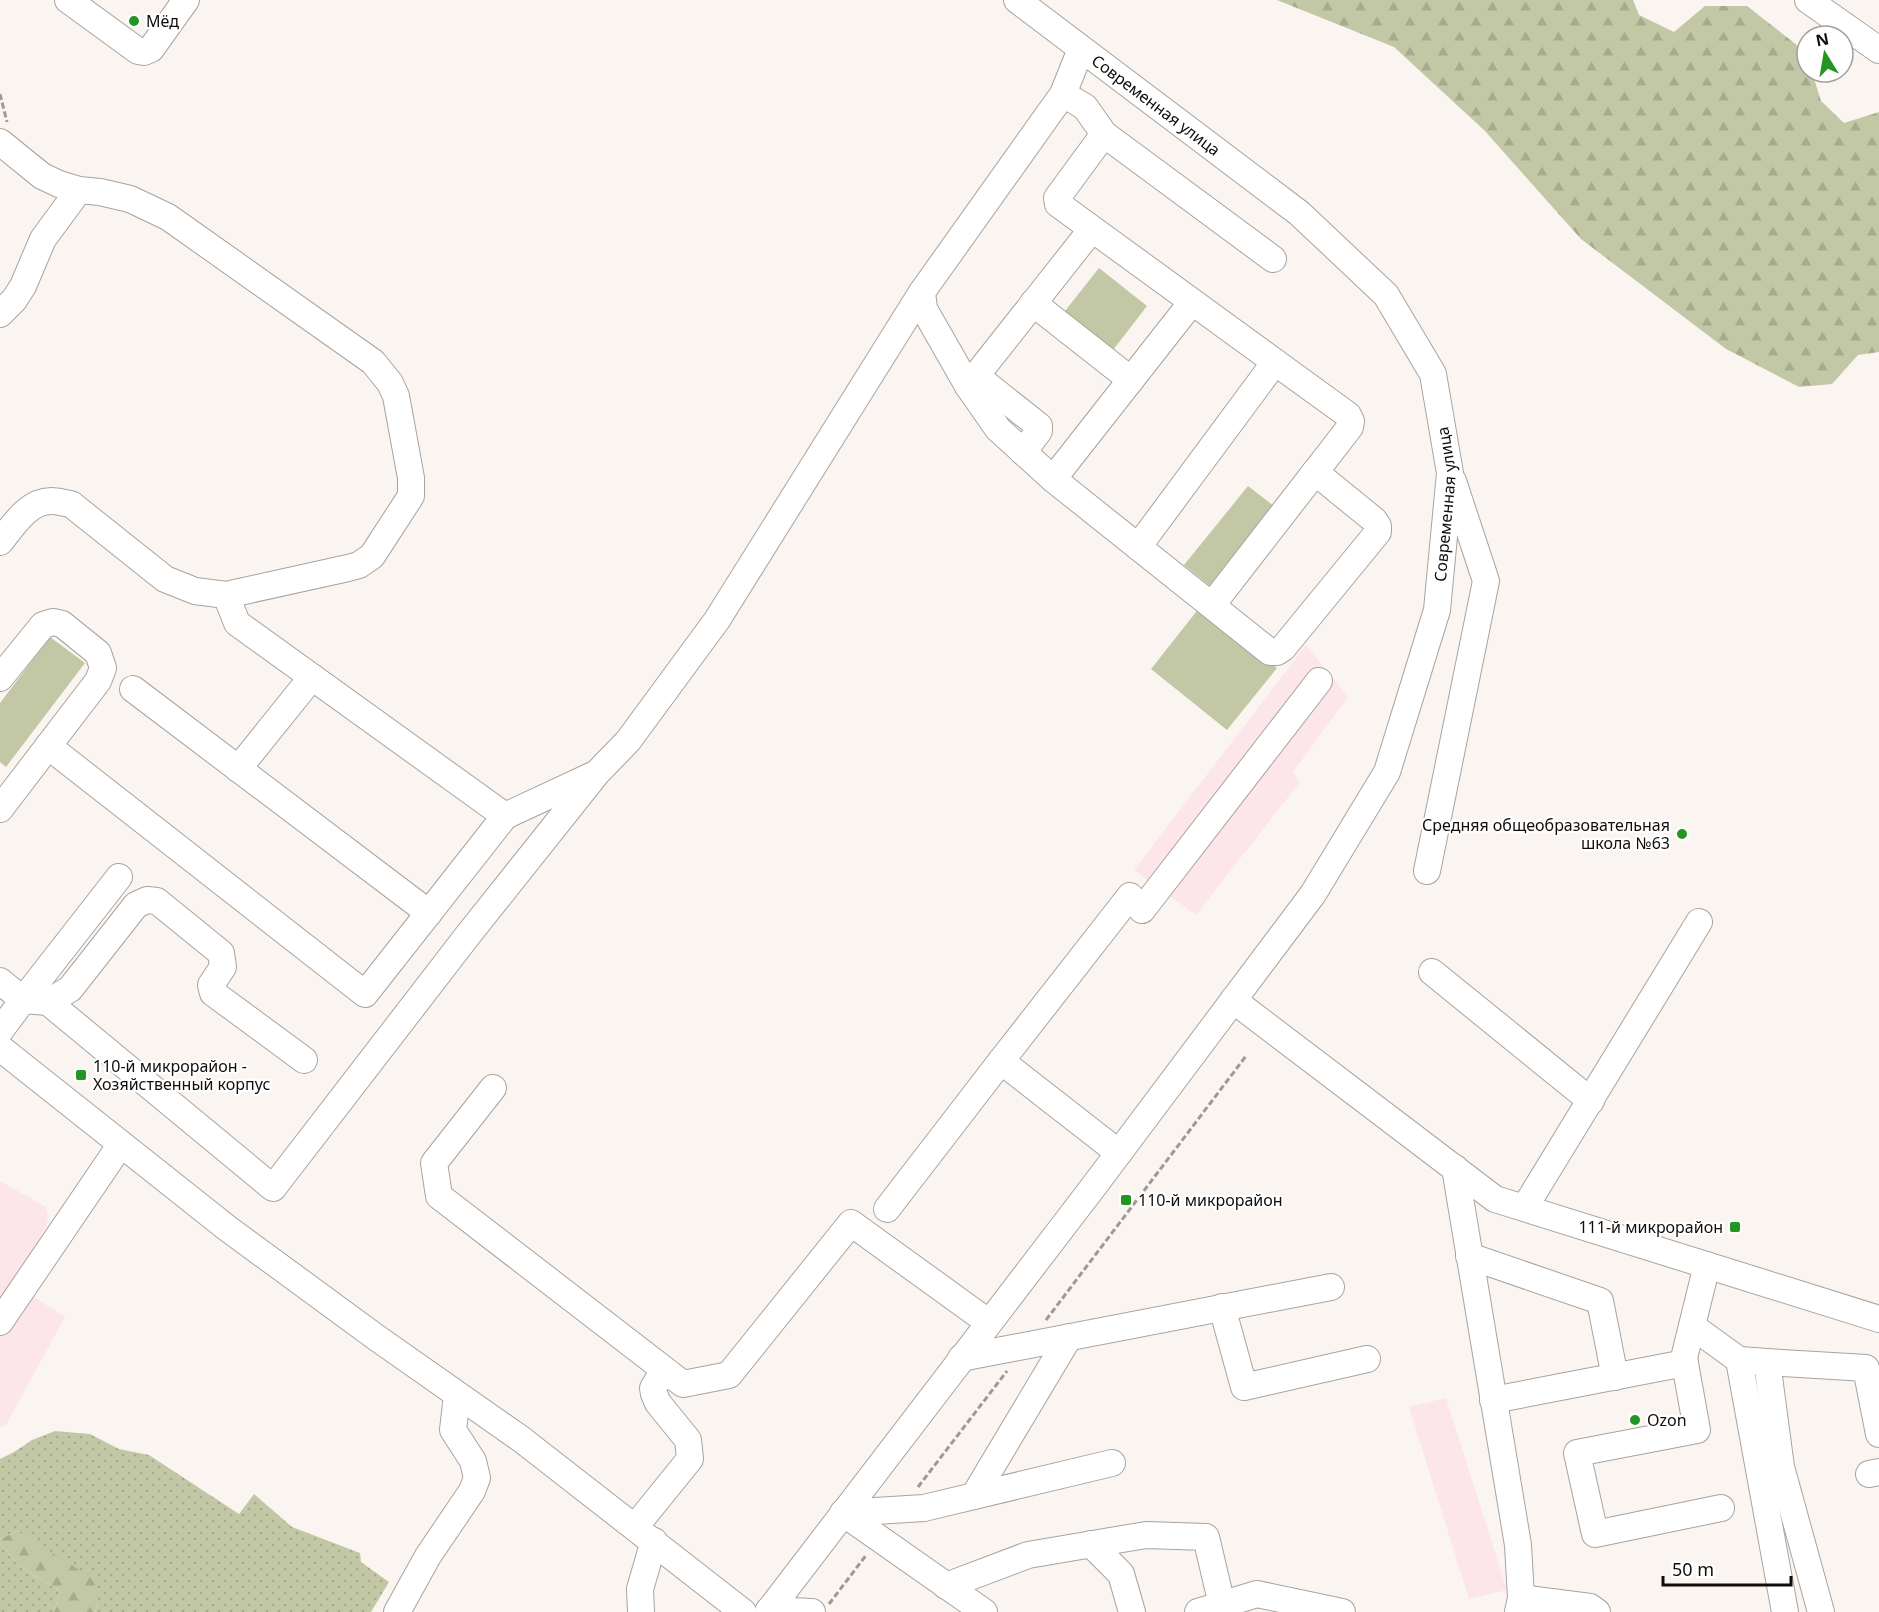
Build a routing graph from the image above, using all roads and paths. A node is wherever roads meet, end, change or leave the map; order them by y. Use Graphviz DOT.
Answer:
graph roads {
  1 [pos="68,0"];
  2 [pos="186,0"];
  3 [pos="1017,0"];
  4 [pos="1808,0"];
  5 [pos="1081,49"];
  6 [pos="1879,50"];
  7 [pos="1063,94"];
  8 [pos="1104,134"];
  9 [pos="0,142"];
  10 [pos="79,190"];
  11 [pos="1092,228"];
  12 [pos="1273,259"];
  13 [pos="922,292"];
  14 [pos="1192,302"];
  15 [pos="1033,303"];
  16 [pos="0,314"];
  17 [pos="1275,362"];
  18 [pos="1131,380"];
  19 [pos="972,381"];
  20 [pos="1315,472"];
  21 [pos="1450,472"];
  22 [pos="1053,479"];
  23 [pos="0,542"];
  24 [pos="1138,547"];
  25 [pos="226,594"];
  26 [pos="1212,606"];
  27 [pos="312,677"];
  28 [pos="0,678"];
  29 [pos="1319,681"];
  30 [pos="133,689"];
  31 [pos="48,746"];
  32 [pos="238,769"];
  33 [pos="597,773"];
  34 [pos="1,805"];
  35 [pos="506,816"];
  36 [pos="1427,871"];
  37 [pos="119,878"];
  38 [pos="429,913"];
  39 [pos="1699,922"];
  40 [pos="1432,972"];
  41 [pos="0,981"];
  42 [pos="23,1000"];
  43 [pos="1233,1000"];
  44 [pos="48,1002"];
  45 [pos="0,1031"];
  46 [pos="0,1048"];
  47 [pos="304,1060"];
  48 [pos="1001,1061"];
  49 [pos="493,1088"];
  50 [pos="1591,1101"];
  51 [pos="121,1144"];
  52 [pos="1119,1153"];
  53 [pos="1455,1168"];
  54 [pos="1525,1207"];
  55 [pos="887,1209"];
  56 [pos="1469,1256"];
  57 [pos="1707,1265"];
  58 [pos="1331,1287"];
  59 [pos="1222,1307"];
  60 [pos="1879,1319"];
  61 [pos="0,1322"];
  62 [pos="988,1322"];
  63 [pos="1692,1326"];
  64 [pos="1069,1337"];
  65 [pos="961,1358"];
  66 [pos="1367,1359"];
  67 [pos="1738,1360"];
  68 [pos="1767,1362"];
  69 [pos="1685,1363"];
  70 [pos="664,1370"];
  71 [pos="1614,1377"];
  72 [pos="457,1395"];
  73 [pos="1493,1400"];
  74 [pos="1879,1434"];
  75 [pos="1112,1463"];
  76 [pos="974,1496"];
  77 [pos="1721,1508"];
  78 [pos="843,1513"];
  79 [pos="645,1534"];
  80 [pos="1091,1544"];
  81 [pos="946,1586"];
  82 [pos="1520,1605"];
  83 [pos="1217,1610"];
  84 [pos="769,1611"];
  85 [pos="397,1612"];
  86 [pos="641,1612"];
  87 [pos="743,1612"];
  88 [pos="812,1612"];
  89 [pos="984,1612"];
  90 [pos="1132,1612"];
  91 [pos="1342,1612"];
  92 [pos="1597,1612"];
  93 [pos="1785,1612"];
  94 [pos="1821,1612"];
  1 -- 2 [label="street"];
  3 -- 5 [label="street, Современная улица"];
  4 -- 6 [label="street"];
  5 -- 7 [label="street"];
  5 -- 21 [label="street, Современная улица"];
  7 -- 8 [label="street"];
  7 -- 13 [label="street"];
  8 -- 11 [label="street"];
  8 -- 12 [label="street"];
  9 -- 10 [label="street"];
  10 -- 16 [label="street"];
  10 -- 25 [label="street"];
  11 -- 14 [label="street"];
  11 -- 15 [label="street"];
  13 -- 19 [label="street"];
  13 -- 33 [label="street"];
  14 -- 17 [label="street"];
  14 -- 18 [label="street"];
  15 -- 18 [label="street"];
  15 -- 19 [label="street"];
  17 -- 20 [label="street"];
  17 -- 24 [label="street"];
  18 -- 22 [label="street"];
  19 -- 22 [label="street"];
  20 -- 26 [label="street"];
  20 -- 26 [label="street"];
  21 -- 36 [label="street"];
  21 -- 43 [label="street, Современная улица"];
  22 -- 24 [label="street"];
  23 -- 25 [label="street"];
  24 -- 26 [label="street"];
  25 -- 27 [label="street"];
  27 -- 32 [label="street"];
  27 -- 35 [label="street"];
  28 -- 31 [label="street"];
  29 -- 48 [label="street"];
  30 -- 32 [label="street"];
  31 -- 34 [label="street"];
  31 -- 38 [label="street"];
  32 -- 38 [label="street"];
  33 -- 35 [label="street"];
  33 -- 44 [label="street"];
  35 -- 38 [label="street"];
  37 -- 42 [label="street"];
  39 -- 50 [label="street"];
  40 -- 50 [label="street"];
  41 -- 42 [label="street"];
  42 -- 44 [label="street"];
  42 -- 45 [label="street"];
  43 -- 52 [label="street, Современная улица"];
  43 -- 53 [label="street"];
  44 -- 47 [label="street"];
  46 -- 51 [label="street"];
  48 -- 52 [label="street"];
  48 -- 55 [label="street"];
  49 -- 70 [label="street"];
  50 -- 54 [label="street"];
  51 -- 61 [label="street"];
  51 -- 72 [label="street"];
  52 -- 62 [label="street, Современная улица"];
  53 -- 54 [label="street"];
  53 -- 56 [label="street"];
  54 -- 57 [label="street"];
  56 -- 71 [label="street"];
  56 -- 73 [label="street"];
  57 -- 60 [label="street"];
  57 -- 63 [label="street"];
  58 -- 59 [label="street"];
  59 -- 64 [label="street"];
  59 -- 66 [label="street"];
  62 -- 65 [label="street, Современная улица"];
  62 -- 70 [label="street"];
  63 -- 67 [label="street"];
  63 -- 69 [label="street"];
  64 -- 65 [label="street"];
  64 -- 76 [label="street"];
  65 -- 78 [label="street, Современная улица"];
  67 -- 68 [label="street"];
  67 -- 93 [label="street"];
  68 -- 74 [label="street"];
  68 -- 94 [label="street"];
  69 -- 71 [label="street"];
  69 -- 77 [label="street"];
  70 -- 79 [label="street"];
  71 -- 73 [label="street"];
  72 -- 79 [label="street"];
  72 -- 85 [label="street"];
  73 -- 82 [label="street"];
  75 -- 76 [label="street"];
  76 -- 78 [label="street"];
  78 -- 81 [label="street"];
  78 -- 84 [label="street, Современная улица"];
  79 -- 86 [label="street"];
  79 -- 87 [label="street"];
  80 -- 81 [label="street"];
  80 -- 83 [label="street"];
  80 -- 90 [label="street"];
  81 -- 89 [label="street"];
  82 -- 92 [label="street"];
  83 -- 91 [label="street"];
  84 -- 88 [label="street"];
}
